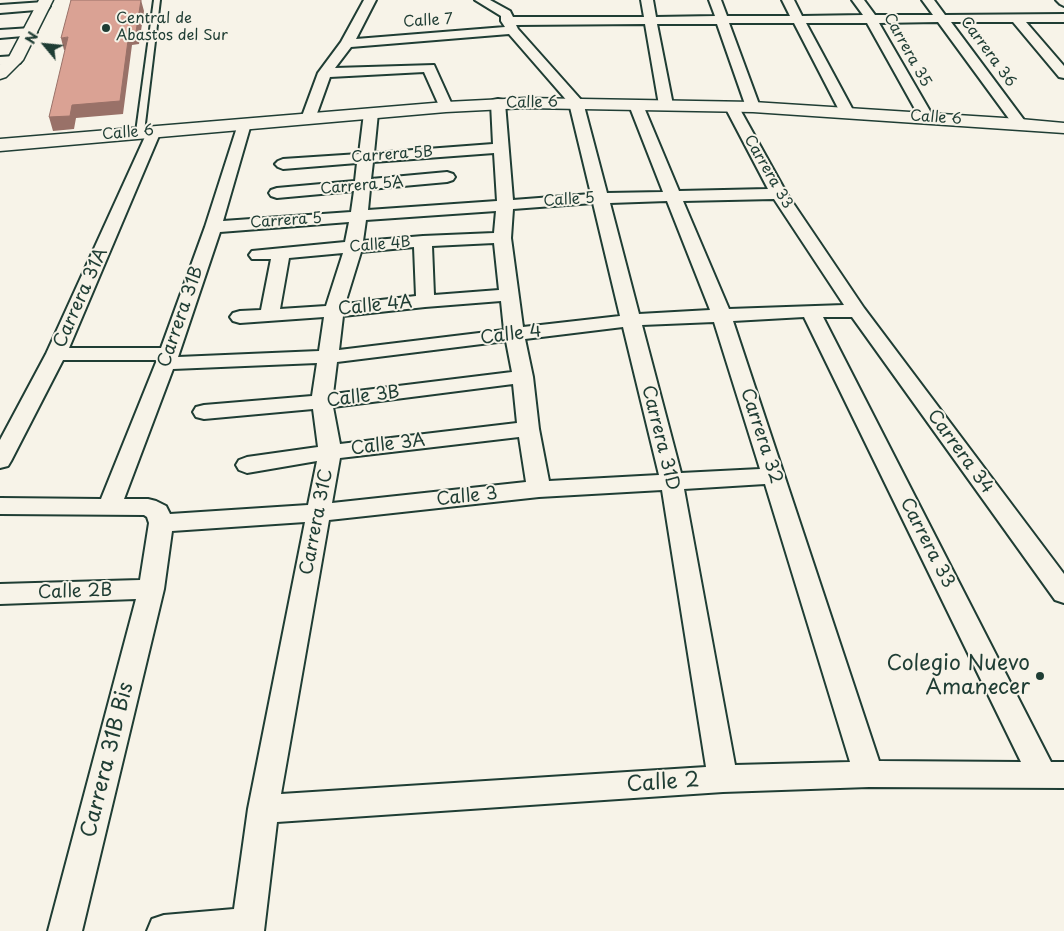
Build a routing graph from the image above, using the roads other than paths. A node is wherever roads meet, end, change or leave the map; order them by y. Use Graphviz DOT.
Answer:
graph roads {
  1 [pos="157,0"];
  2 [pos="370,0"];
  3 [pos="481,0"];
  4 [pos="508,0"];
  5 [pos="647,0"];
  6 [pos="715,0"];
  7 [pos="788,0"];
  8 [pos="858,0"];
  9 [pos="928,0"];
  10 [pos="45,3"];
  11 [pos="0,9"];
  12 [pos="798,18"];
  13 [pos="871,18"];
  14 [pos="1016,18"];
  15 [pos="1064,18"];
  16 [pos="944,19"];
  17 [pos="650,20"];
  18 [pos="721,20"];
  19 [pos="508,22"];
  20 [pos="31,32"];
  21 [pos="0,34"];
  22 [pos="347,43"];
  23 [pos="7,60"];
  24 [pos="325,73"];
  25 [pos="0,74"];
  26 [pos="1064,74"];
  27 [pos="576,102"];
  28 [pos="498,103"];
  29 [pos="636,105"];
  30 [pos="666,105"];
  31 [pos="446,107"];
  32 [pos="732,107"];
  33 [pos="753,108"];
  34 [pos="847,112"];
  35 [pos="370,113"];
  36 [pos="927,118"];
  37 [pos="308,119"];
  38 [pos="244,124"];
  39 [pos="1020,124"];
  40 [pos="1064,128"];
  41 [pos="147,132"];
  42 [pos="0,145"];
  43 [pos="500,148"];
  44 [pos="366,157"];
  45 [pos="283,164"];
  46 [pos="448,177"];
  47 [pos="362,186"];
  48 [pos="277,193"];
  49 [pos="779,194"];
  50 [pos="672,196"];
  51 [pos="599,198"];
  52 [pos="506,205"];
  53 [pos="359,215"];
  54 [pos="212,226"];
  55 [pos="502,238"];
  56 [pos="423,241"];
  57 [pos="353,248"];
  58 [pos="281,253"];
  59 [pos="258,255"];
  60 [pos="510,295"];
  61 [pos="425,301"];
  62 [pos="334,311"];
  63 [pos="811,311"];
  64 [pos="857,311"];
  65 [pos="269,315"];
  66 [pos="722,316"];
  67 [pos="240,317"];
  68 [pos="631,320"];
  69 [pos="514,334"];
  70 [pos="56,354"];
  71 [pos="329,357"];
  72 [pos="168,358"];
  73 [pos="522,377"];
  74 [pos="322,402"];
  75 [pos="204,412"];
  76 [pos="528,429"];
  77 [pos="330,452"];
  78 [pos="0,461"];
  79 [pos="247,465"];
  80 [pos="773,476"];
  81 [pos="672,483"];
  82 [pos="539,490"];
  83 [pos="0,506"];
  84 [pos="109,507"];
  85 [pos="319,513"];
  86 [pos="161,522"];
  87 [pos="151,589"];
  88 [pos="1064,594"];
  89 [pos="2,600"];
  90 [pos="868,774"];
  91 [pos="1054,776"];
  92 [pos="723,779"];
  93 [pos="262,809"];
  94 [pos="247,928"];
  95 [pos="66,931"];
  96 [pos="164,931"];
  1 -- 41 [label="lane"];
  2 -- 22 [label="street"];
  3 -- 19 [label="street"];
  4 -- 19 [label="street"];
  5 -- 17 [label="street"];
  6 -- 18 [label="street, Carrera 33"];
  7 -- 12 [label="street"];
  8 -- 13 [label="street, Carrera 35"];
  9 -- 16 [label="street, Carrera 36"];
  10 -- 11 [label="street"];
  10 -- 20 [label="street"];
  12 -- 13 [label="street, Calle 7"];
  12 -- 18 [label="street, Calle 7"];
  12 -- 34 [label="street"];
  13 -- 16 [label="street, Calle 7"];
  13 -- 36 [label="street, Carrera 35"];
  14 -- 15 [label="street, Calle 7"];
  14 -- 16 [label="street, Calle 7"];
  14 -- 26 [label="street"];
  16 -- 39 [label="street, Carrera 36"];
  17 -- 18 [label="street, Calle 7"];
  17 -- 19 [label="street, Calle 7"];
  17 -- 30 [label="street"];
  18 -- 33 [label="street, Carrera 33"];
  19 -- 22 [label="street, Calle 7"];
  19 -- 27 [label="street"];
  20 -- 21 [label="street"];
  20 -- 23 [label="street"];
  22 -- 24 [label="street"];
  23 -- 25 [label="street"];
  24 -- 31 [label="street"];
  24 -- 37 [label="street"];
  27 -- 28 [label="street, Calle 6"];
  27 -- 29 [label="street, Calle 6"];
  27 -- 51 [label="street, Carrera 31D"];
  28 -- 31 [label="street, Calle 6"];
  28 -- 43 [label="street"];
  29 -- 30 [label="street, Calle 6"];
  29 -- 50 [label="street, Carrera 32"];
  30 -- 32 [label="street, Calle 6"];
  31 -- 35 [label="street, Calle 6"];
  32 -- 33 [label="street, Calle 6"];
  32 -- 49 [label="street, Carrera 33"];
  33 -- 34 [label="street, Calle 6"];
  34 -- 36 [label="street, Calle 6"];
  35 -- 37 [label="street, Calle 6"];
  35 -- 44 [label="street, Carrera 31C"];
  36 -- 39 [label="street, Calle 6"];
  37 -- 38 [label="street, Calle 6"];
  38 -- 41 [label="street, Calle 6"];
  38 -- 54 [label="street, Carrera 31B"];
  39 -- 40 [label="street, Calle 6"];
  41 -- 42 [label="street, Calle 6"];
  41 -- 70 [label="street, Carrera 31A"];
  43 -- 44 [label="street, Carrera 5B"];
  43 -- 52 [label="street"];
  44 -- 45 [label="street, Carrera 5B"];
  44 -- 47 [label="street, Carrera 31C"];
  46 -- 47 [label="street, Carrera 5A"];
  47 -- 48 [label="street, Carrera 5A"];
  47 -- 53 [label="street, Carrera 31C"];
  49 -- 50 [label="street, Calle 5"];
  49 -- 64 [label="street, Carrera 33"];
  50 -- 51 [label="street, Calle 5"];
  50 -- 66 [label="street, Carrera 32"];
  51 -- 52 [label="street, Calle 5"];
  51 -- 68 [label="street, Carrera 31D"];
  52 -- 53 [label="street, Calle 5"];
  52 -- 55 [label="street"];
  53 -- 54 [label="street, Carrera 5"];
  53 -- 57 [label="street, Carrera 31C"];
  54 -- 72 [label="street, Carrera 31B"];
  55 -- 56 [label="street, Calle 4B"];
  55 -- 60 [label="street"];
  56 -- 57 [label="street, Calle 4B"];
  56 -- 61 [label="street"];
  57 -- 58 [label="street, Calle 4B"];
  57 -- 62 [label="street, Carrera 31C"];
  58 -- 59 [label="street, Calle 4B"];
  58 -- 65 [label="street"];
  60 -- 61 [label="street, Calle 4A"];
  60 -- 69 [label="street"];
  61 -- 62 [label="street, Calle 4A"];
  62 -- 65 [label="street, Calle 4A"];
  62 -- 71 [label="street, Carrera 31C"];
  63 -- 64 [label="street, Calle 4"];
  63 -- 66 [label="street, Calle 4"];
  63 -- 91 [label="street, Carrera 33"];
  64 -- 88 [label="street, Carrera 34"];
  65 -- 67 [label="street, Calle 4A"];
  66 -- 68 [label="street, Calle 4"];
  66 -- 80 [label="street, Carrera 32"];
  68 -- 69 [label="street, Calle 4"];
  68 -- 81 [label="street, Carrera 31D"];
  69 -- 71 [label="street, Calle 4"];
  69 -- 73 [label="street"];
  70 -- 72 [label="street, Calle 4"];
  70 -- 78 [label="street, Carrera 31A"];
  71 -- 72 [label="street, Calle 4"];
  71 -- 74 [label="street, Carrera 31C"];
  72 -- 84 [label="street, Carrera 31B"];
  73 -- 74 [label="street, Calle 3B"];
  73 -- 76 [label="street"];
  74 -- 75 [label="street, Calle 3B"];
  74 -- 77 [label="street, Carrera 31C"];
  76 -- 77 [label="street, Calle 3A"];
  76 -- 82 [label="street"];
  77 -- 79 [label="street, Calle 3A"];
  77 -- 85 [label="street, Carrera 31C"];
  80 -- 81 [label="street, Calle 3"];
  80 -- 90 [label="street, Carrera 32"];
  81 -- 82 [label="street, Calle 3"];
  81 -- 92 [label="street, Carrera 31D"];
  82 -- 85 [label="street, Calle 3"];
  83 -- 84 [label="street"];
  84 -- 86 [label="street"];
  85 -- 86 [label="street, Calle 3"];
  85 -- 93 [label="street, Carrera 31C"];
  86 -- 87 [label="street, Carrera 31B Bis"];
  87 -- 89 [label="street, Calle 2B"];
  87 -- 95 [label="street, Carrera 31B Bis"];
  90 -- 91 [label="street, Calle 2"];
  90 -- 92 [label="street, Calle 2"];
  92 -- 93 [label="street, Calle 2"];
  93 -- 94 [label="street, Carrera 31C"];
  94 -- 96 [label="street"];
}
